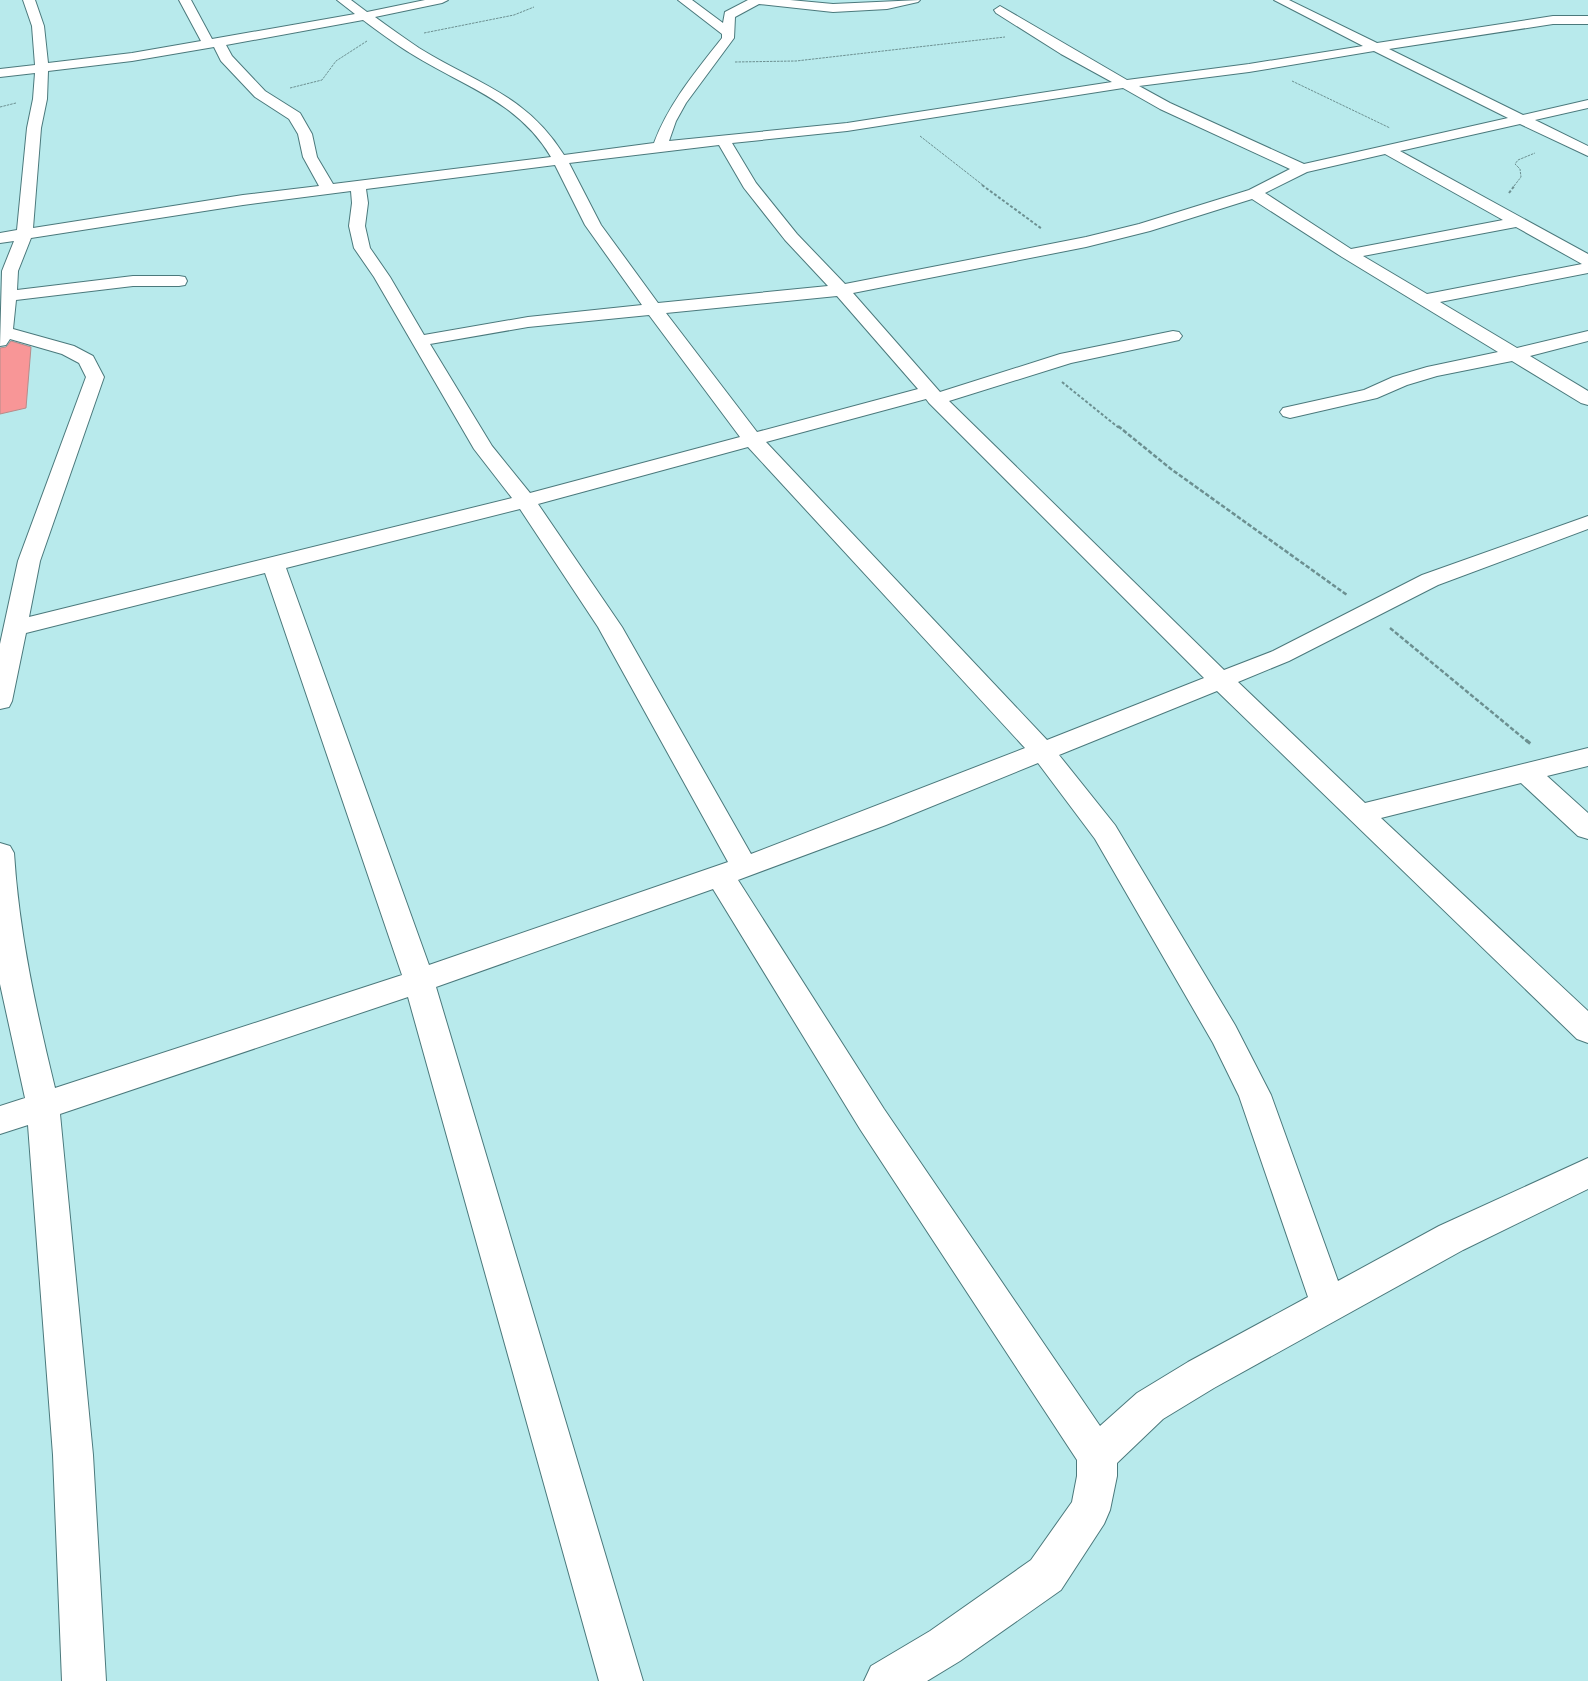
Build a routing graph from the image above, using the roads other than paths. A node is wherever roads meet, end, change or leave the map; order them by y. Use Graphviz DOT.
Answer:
graph roads {
  1 [pos="29,0"];
  2 [pos="185,0"];
  3 [pos="343,0"];
  4 [pos="442,0"];
  5 [pos="684,0"];
  6 [pos="914,0"];
  7 [pos="1280,0"];
  8 [pos="1564,7"];
  9 [pos="1000,10"];
  10 [pos="364,16"];
  11 [pos="1588,19"];
  12 [pos="729,33"];
  13 [pos="213,42"];
  14 [pos="1376,48"];
  15 [pos="42,68"];
  16 [pos="0,73"];
  17 [pos="1127,84"];
  18 [pos="1588,104"];
  19 [pos="1520,120"];
  20 [pos="724,141"];
  21 [pos="660,146"];
  22 [pos="1386,149"];
  23 [pos="1588,152"];
  24 [pos="560,160"];
  25 [pos="1302,169"];
  26 [pos="358,187"];
  27 [pos="329,190"];
  28 [pos="1254,194"];
  29 [pos="1518,222"];
  30 [pos="25,234"];
  31 [pos="0,238"];
  32 [pos="1348,254"];
  33 [pos="1588,261"];
  34 [pos="1588,268"];
  35 [pos="179,281"];
  36 [pos="841,290"];
  37 [pos="7,296"];
  38 [pos="1424,300"];
  39 [pos="651,308"];
  40 [pos="2,336"];
  41 [pos="1173,336"];
  42 [pos="1588,336"];
  43 [pos="419,341"];
  44 [pos="1513,355"];
  45 [pos="933,396"];
  46 [pos="1588,399"];
  47 [pos="1290,412"];
  48 [pos="752,439"];
  49 [pos="525,502"];
  50 [pos="1588,522"];
  51 [pos="274,566"];
  52 [pos="16,628"];
  53 [pos="1219,680"];
  54 [pos="0,701"];
  55 [pos="1042,751"];
  56 [pos="1588,757"];
  57 [pos="1525,771"];
  58 [pos="1360,814"];
  59 [pos="1588,829"];
  60 [pos="0,853"];
  61 [pos="732,872"];
  62 [pos="418,981"];
  63 [pos="1588,1030"];
  64 [pos="43,1106"];
  65 [pos="0,1120"];
  66 [pos="1588,1173"];
  67 [pos="1328,1304"];
  68 [pos="1097,1455"];
  69 [pos="84,1681"];
  70 [pos="620,1681"];
  71 [pos="886,1681"];
  1 -- 15 [label="street"];
  2 -- 13 [label="street"];
  3 -- 10 [label="street"];
  4 -- 10 [label="street"];
  5 -- 12 [label="street"];
  6 -- 12 [label="street"];
  7 -- 14 [label="street"];
  8 -- 11 [label="street"];
  9 -- 17 [label="street"];
  10 -- 13 [label="street"];
  10 -- 24 [label="street"];
  11 -- 14 [label="street"];
  12 -- 21 [label="street"];
  13 -- 15 [label="street"];
  13 -- 27 [label="street"];
  14 -- 17 [label="street"];
  14 -- 19 [label="street"];
  15 -- 16 [label="street"];
  15 -- 30 [label="street"];
  17 -- 20 [label="street"];
  17 -- 25 [label="street"];
  18 -- 19 [label="street"];
  19 -- 22 [label="street"];
  19 -- 23 [label="street"];
  20 -- 21 [label="street"];
  20 -- 36 [label="street"];
  21 -- 24 [label="street"];
  22 -- 25 [label="street"];
  22 -- 29 [label="street"];
  24 -- 26 [label="street"];
  24 -- 39 [label="street"];
  25 -- 28 [label="street"];
  26 -- 27 [label="street"];
  26 -- 43 [label="street"];
  27 -- 30 [label="street"];
  28 -- 32 [label="street"];
  28 -- 36 [label="street"];
  29 -- 32 [label="street"];
  29 -- 33 [label="street"];
  30 -- 31 [label="street"];
  30 -- 37 [label="street"];
  32 -- 38 [label="street"];
  34 -- 38 [label="street"];
  35 -- 37 [label="street"];
  36 -- 39 [label="street"];
  36 -- 45 [label="street"];
  37 -- 40 [label="street"];
  38 -- 44 [label="street"];
  39 -- 43 [label="street"];
  39 -- 48 [label="street"];
  40 -- 52 [label="street"];
  41 -- 45 [label="street"];
  42 -- 44 [label="street"];
  43 -- 49 [label="street"];
  44 -- 46 [label="street"];
  44 -- 47 [label="street"];
  45 -- 48 [label="street"];
  45 -- 53 [label="street"];
  48 -- 49 [label="street"];
  48 -- 55 [label="street"];
  49 -- 51 [label="street"];
  49 -- 61 [label="street"];
  50 -- 53 [label="street"];
  51 -- 52 [label="street"];
  51 -- 62 [label="street"];
  52 -- 54 [label="street"];
  53 -- 55 [label="street"];
  53 -- 58 [label="street"];
  55 -- 61 [label="street"];
  55 -- 67 [label="street"];
  56 -- 57 [label="street"];
  57 -- 58 [label="street"];
  57 -- 59 [label="street"];
  58 -- 63 [label="street"];
  60 -- 64 [label="street"];
  61 -- 62 [label="street"];
  61 -- 68 [label="street"];
  62 -- 64 [label="street"];
  62 -- 70 [label="street"];
  64 -- 65 [label="street"];
  64 -- 69 [label="street"];
  66 -- 67 [label="street"];
  67 -- 68 [label="street"];
  68 -- 71 [label="street"];
}
